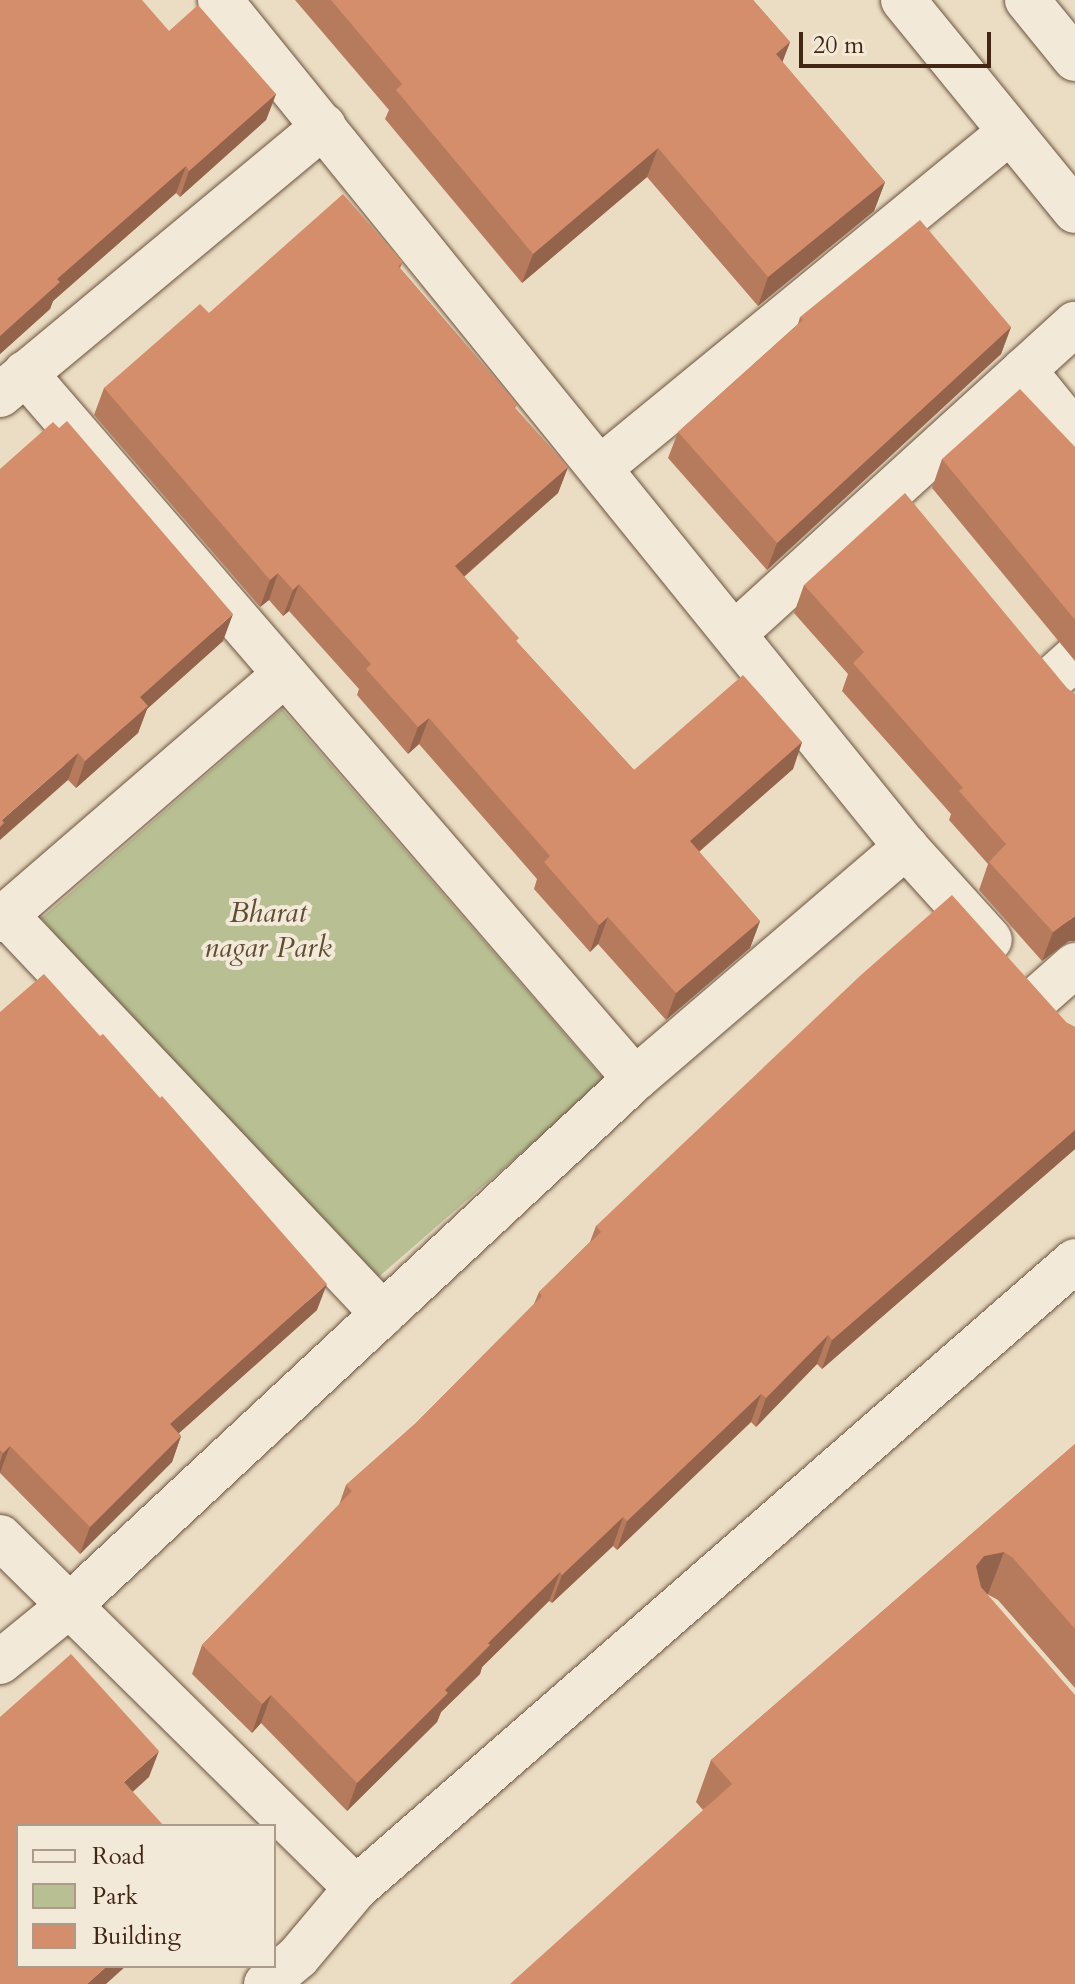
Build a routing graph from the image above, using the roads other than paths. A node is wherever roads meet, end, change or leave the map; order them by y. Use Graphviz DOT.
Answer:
graph roads {
  1 [pos="220,0"];
  2 [pos="903,0"];
  3 [pos="1027,0"];
  4 [pos="1075,59"];
  5 [pos="324,126"];
  6 [pos="1010,132"];
  7 [pos="1075,211"];
  8 [pos="1075,324"];
  9 [pos="1024,370"];
  10 [pos="13,384"];
  11 [pos="1075,433"];
  12 [pos="600,468"];
  13 [pos="897,485"];
  14 [pos="927,521"];
  15 [pos="734,634"];
  16 [pos="1025,640"];
  17 [pos="285,674"];
  18 [pos="1068,678"];
  19 [pos="906,847"];
  20 [pos="3,917"];
  21 [pos="1075,965"];
  22 [pos="635,1079"];
  23 [pos="1075,1261"];
  24 [pos="383,1314"];
  25 [pos="0,1537"];
  26 [pos="69,1606"];
  27 [pos="0,1662"];
  28 [pos="356,1888"];
  29 [pos="295,1975"];
  1 -- 5 [label="street"];
  2 -- 6 [label="street"];
  3 -- 4 [label="street"];
  5 -- 10 [label="street"];
  5 -- 12 [label="street"];
  6 -- 7 [label="street"];
  6 -- 12 [label="street"];
  8 -- 9 [label="street"];
  9 -- 11 [label="street"];
  9 -- 13 [label="street"];
  10 -- 17 [label="street"];
  12 -- 15 [label="street"];
  13 -- 14 [label="street"];
  13 -- 15 [label="street"];
  15 -- 19 [label="street"];
  16 -- 18 [label="street"];
  17 -- 20 [label="street"];
  17 -- 22 [label="street"];
  19 -- 21 [label="street"];
  19 -- 22 [label="street"];
  20 -- 24 [label="street"];
  22 -- 24 [label="street"];
  23 -- 28 [label="street"];
  24 -- 26 [label="street"];
  25 -- 26 [label="street"];
  26 -- 27 [label="street"];
  26 -- 28 [label="street"];
  28 -- 29 [label="street"];
}
